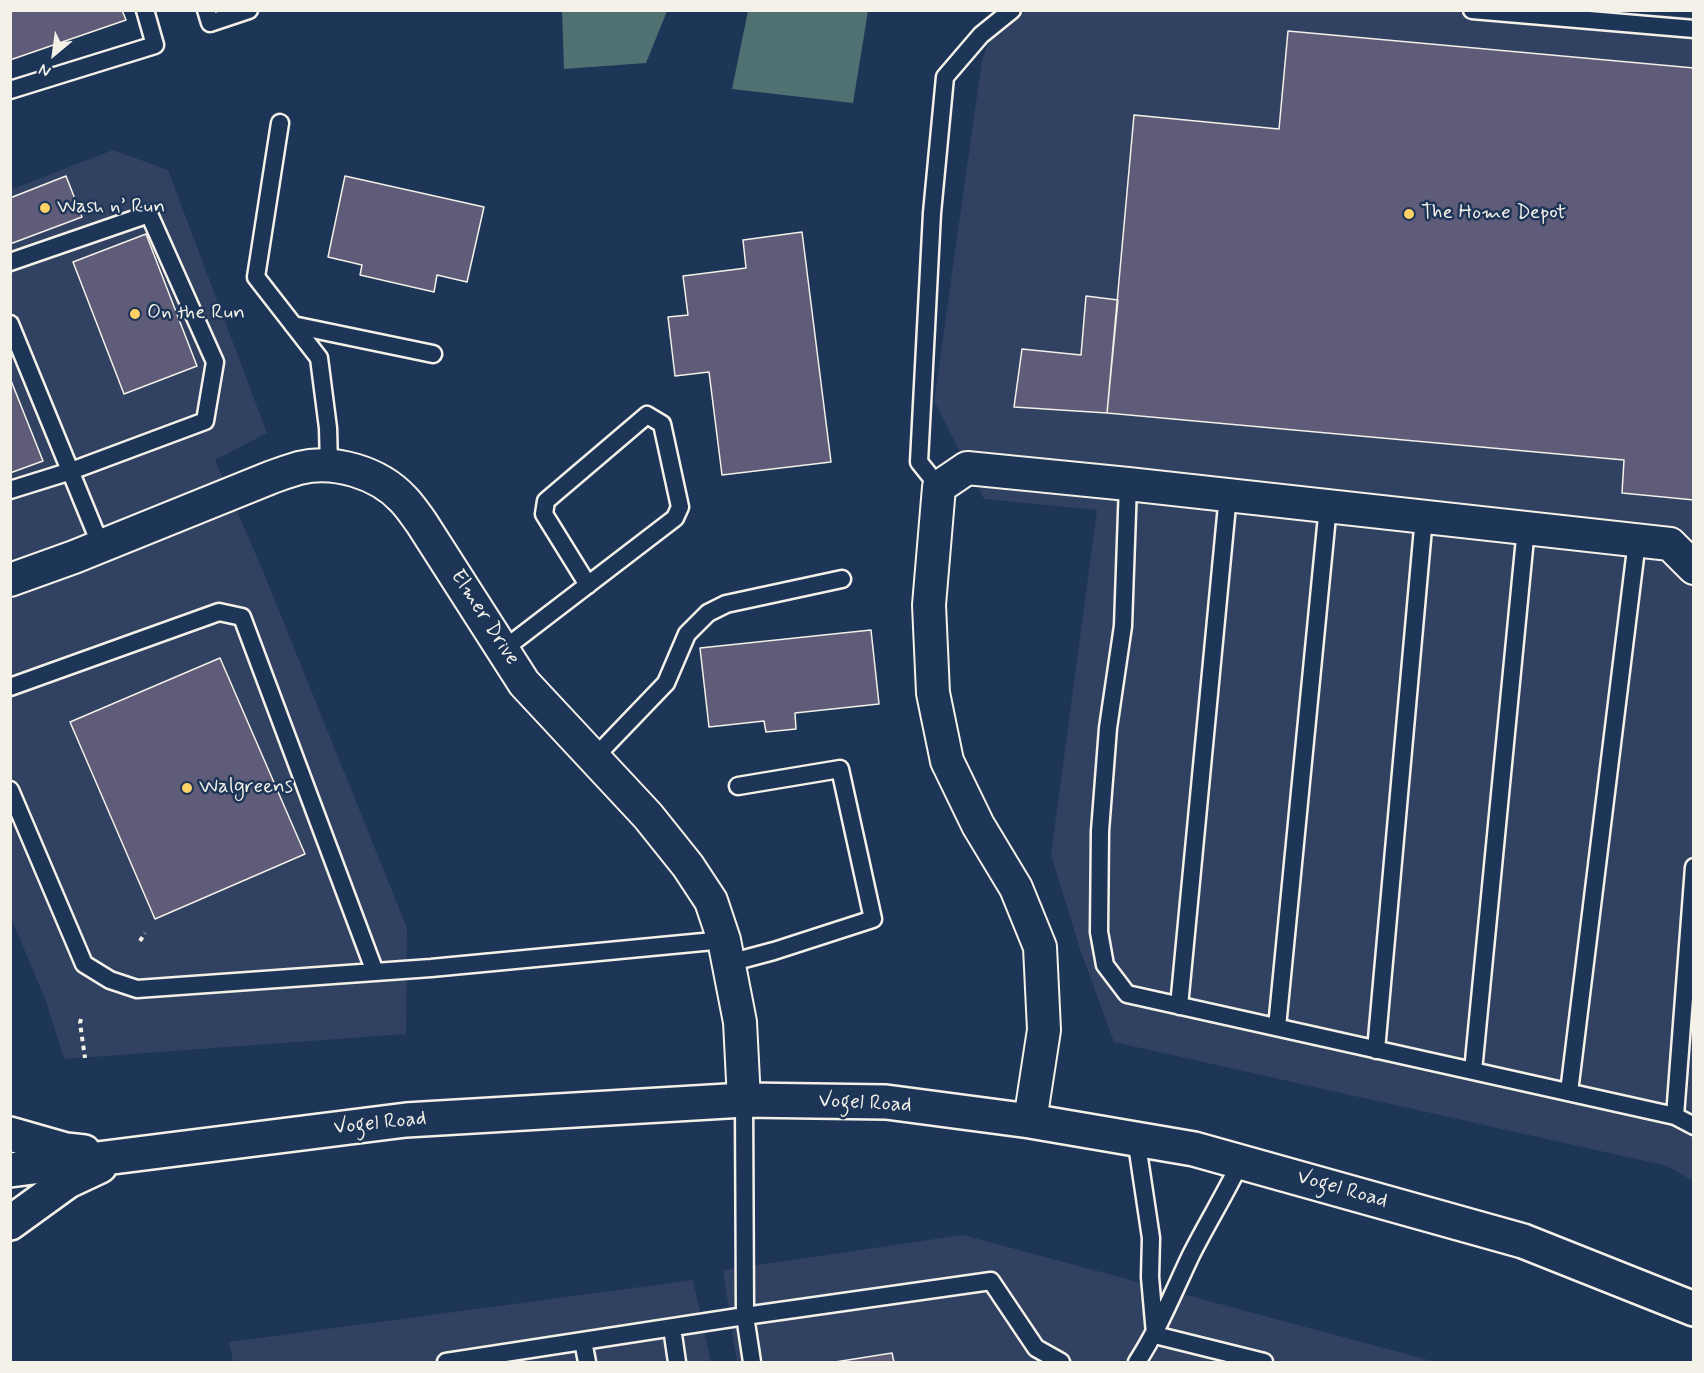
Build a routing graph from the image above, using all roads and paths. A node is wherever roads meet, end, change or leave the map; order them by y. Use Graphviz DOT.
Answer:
graph roads {
  1 [pos="145,10"];
  2 [pos="206,10"];
  3 [pos="249,10"];
  4 [pos="1012,10"];
  5 [pos="1472,10"];
  6 [pos="1694,29"];
  7 [pos="10,90"];
  8 [pos="280,123"];
  9 [pos="10,262"];
  10 [pos="10,324"];
  11 [pos="293,325"];
  12 [pos="433,354"];
  13 [pos="329,465"];
  14 [pos="71,471"];
  15 [pos="1128,484"];
  16 [pos="939,487"];
  17 [pos="10,490"];
  18 [pos="1228,495"];
  19 [pos="1328,506"];
  20 [pos="1424,517"];
  21 [pos="1526,528"];
  22 [pos="1637,541"];
  23 [pos="101,546"];
  24 [pos="1694,568"];
  25 [pos="842,579"];
  26 [pos="10,580"];
  27 [pos="588,585"];
  28 [pos="504,649"];
  29 [pos="10,687"];
  30 [pos="594,758"];
  31 [pos="738,786"];
  32 [pos="10,790"];
  33 [pos="1694,867"];
  34 [pos="145,933"];
  35 [pos="140,941"];
  36 [pos="726,951"];
  37 [pos="375,972"];
  38 [pos="1179,1006"];
  39 [pos="81,1019"];
  40 [pos="1277,1027"];
  41 [pos="1376,1050"];
  42 [pos="85,1058"];
  43 [pos="1473,1071"];
  44 [pos="1569,1092"];
  45 [pos="744,1100"];
  46 [pos="1675,1116"];
  47 [pos="1030,1120"];
  48 [pos="1694,1126"];
  49 [pos="10,1134"];
  50 [pos="1136,1138"];
  51 [pos="118,1156"];
  52 [pos="1241,1161"];
  53 [pos="10,1170"];
  54 [pos="10,1223"];
  55 [pos="1694,1309"];
  56 [pos="745,1316"];
  57 [pos="672,1328"];
  58 [pos="1155,1335"];
  59 [pos="584,1341"];
  60 [pos="493,1359"];
  61 [pos="446,1362"];
  62 [pos="587,1362"];
  63 [pos="677,1362"];
  64 [pos="752,1362"];
  65 [pos="1061,1362"];
  66 [pos="1137,1362"];
  67 [pos="1263,1362"];
  1 -- 7 [label="lane"];
  2 -- 3 [label="lane"];
  4 -- 16 [label="lane"];
  5 -- 6 [label="lane"];
  8 -- 11 [label="lane"];
  9 -- 14 [label="lane"];
  10 -- 14 [label="lane"];
  11 -- 12 [label="lane"];
  11 -- 13 [label="lane"];
  13 -- 23 [label="street, Elmer Drive"];
  13 -- 28 [label="street, Elmer Drive"];
  14 -- 17 [label="lane"];
  14 -- 23 [label="lane"];
  15 -- 16 [label="street"];
  15 -- 18 [label="street"];
  15 -- 38 [label="lane"];
  16 -- 47 [label="street"];
  18 -- 19 [label="street"];
  18 -- 38 [label="lane"];
  19 -- 20 [label="street"];
  19 -- 40 [label="lane"];
  20 -- 21 [label="street"];
  20 -- 41 [label="lane"];
  21 -- 22 [label="street"];
  21 -- 43 [label="lane"];
  22 -- 24 [label="street"];
  22 -- 44 [label="lane"];
  23 -- 26 [label="street, Elmer Drive"];
  25 -- 30 [label="lane"];
  27 -- 27 [label="lane"];
  27 -- 28 [label="lane"];
  28 -- 30 [label="street, Elmer Drive"];
  29 -- 37 [label="lane"];
  30 -- 36 [label="street, Elmer Drive"];
  31 -- 36 [label="lane"];
  32 -- 37 [label="lane"];
  33 -- 46 [label="lane"];
  34 -- 35 [label="path"];
  36 -- 37 [label="lane"];
  36 -- 45 [label="street, Elmer Drive"];
  38 -- 40 [label="lane"];
  39 -- 42 [label="path"];
  40 -- 41 [label="lane"];
  41 -- 43 [label="lane"];
  43 -- 44 [label="lane"];
  44 -- 46 [label="lane"];
  45 -- 47 [label="main road, Vogel Road"];
  45 -- 51 [label="main road, Vogel Road"];
  45 -- 56 [label="lane"];
  46 -- 48 [label="lane"];
  47 -- 50 [label="main road, Vogel Road"];
  49 -- 51 [label="main road"];
  50 -- 52 [label="main road, Vogel Road"];
  50 -- 58 [label="lane"];
  51 -- 53 [label="main road, Vogel Road"];
  51 -- 54 [label="main road"];
  52 -- 55 [label="main road, Vogel Road"];
  52 -- 58 [label="lane"];
  56 -- 57 [label="lane"];
  56 -- 64 [label="lane"];
  56 -- 65 [label="lane"];
  57 -- 59 [label="lane"];
  57 -- 63 [label="lane"];
  58 -- 66 [label="lane"];
  58 -- 67 [label="lane"];
  59 -- 60 [label="lane"];
  59 -- 62 [label="lane"];
  60 -- 61 [label="lane"];
}
